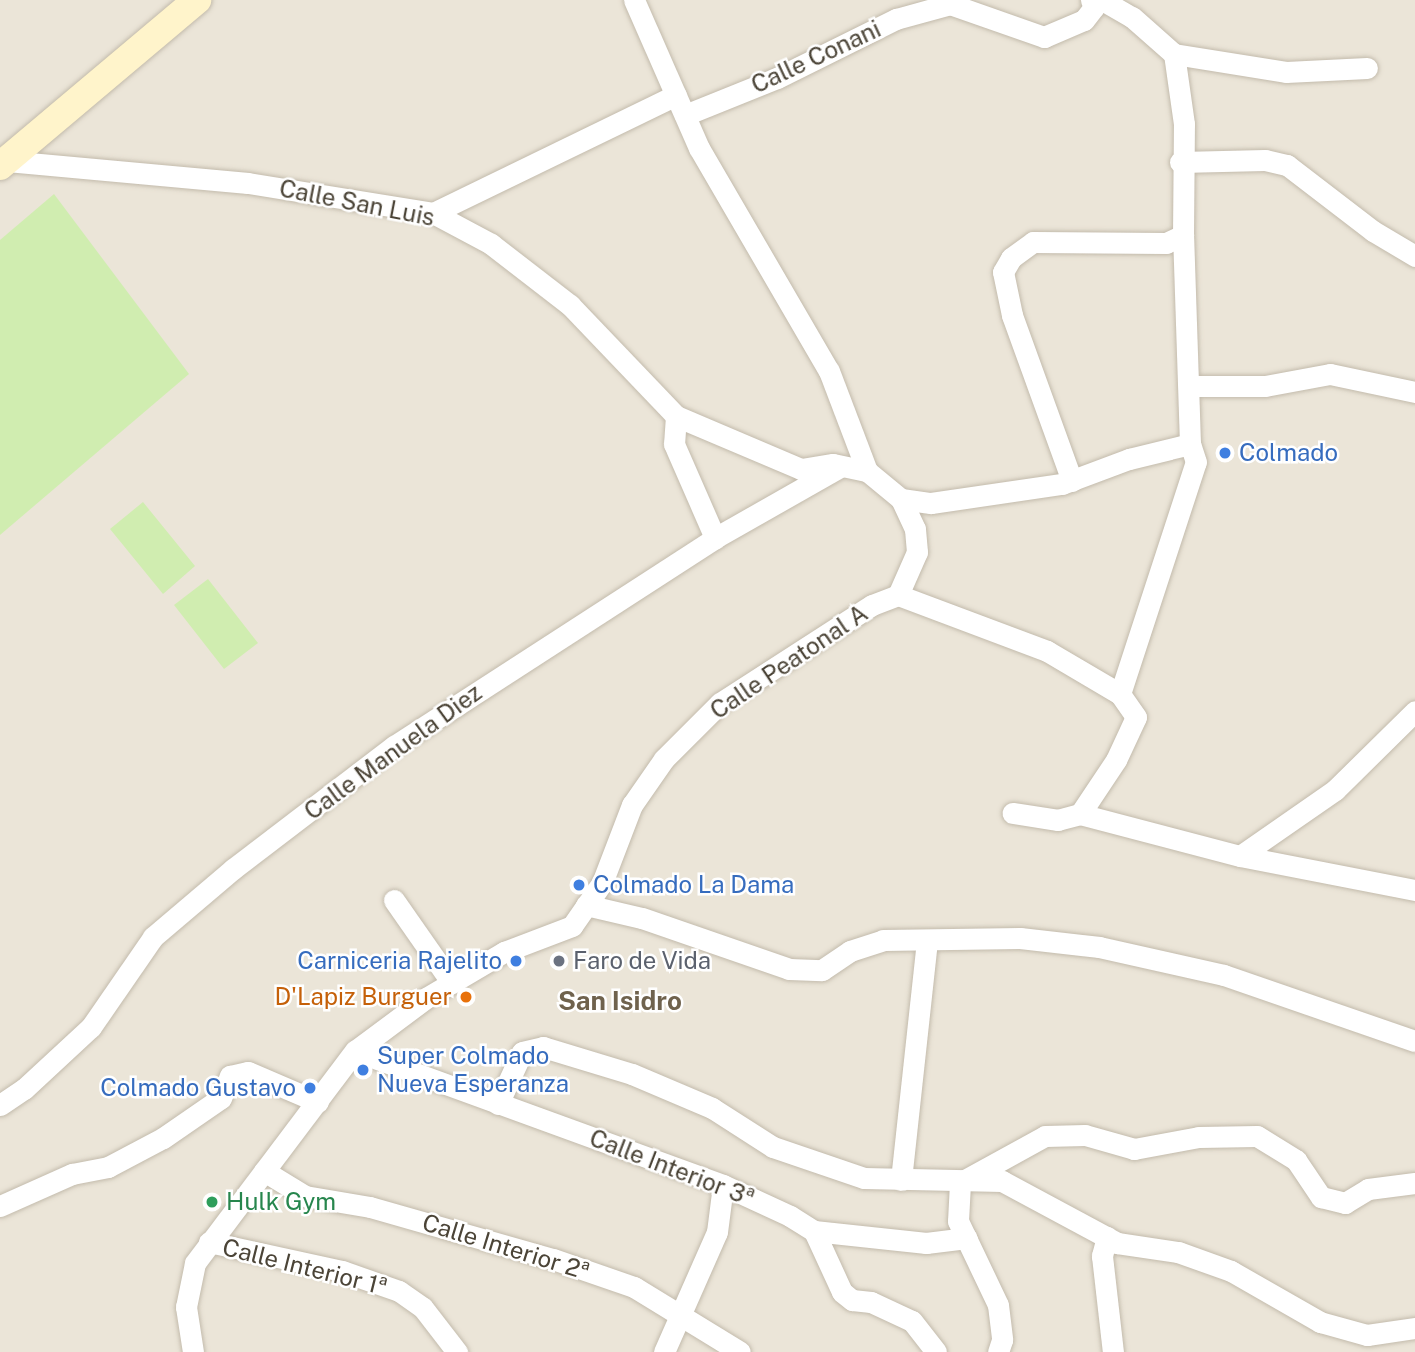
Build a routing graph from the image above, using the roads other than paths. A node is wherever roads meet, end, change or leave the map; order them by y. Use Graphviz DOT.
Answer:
graph roads {
  1 [pos="197,0"];
  2 [pos="634,0"];
  3 [pos="1091,0"];
  4 [pos="1102,0"];
  5 [pos="1174,54"];
  6 [pos="1367,68"];
  7 [pos="680,105"];
  8 [pos="1180,162"];
  9 [pos="2,163"];
  10 [pos="433,213"];
  11 [pos="1182,235"];
  12 [pos="1415,256"];
  13 [pos="1189,386"];
  14 [pos="1415,392"];
  15 [pos="676,416"];
  16 [pos="1190,444"];
  17 [pos="842,466"];
  18 [pos="867,471"];
  19 [pos="1072,481"];
  20 [pos="901,499"];
  21 [pos="715,538"];
  22 [pos="898,595"];
  23 [pos="1120,694"];
  24 [pos="1415,711"];
  25 [pos="1013,814"];
  26 [pos="1080,814"];
  27 [pos="1240,856"];
  28 [pos="1415,890"];
  29 [pos="394,900"];
  30 [pos="586,905"];
  31 [pos="927,941"];
  32 [pos="452,982"];
  33 [pos="1415,1041"];
  34 [pos="355,1051"];
  35 [pos="318,1102"];
  36 [pos="498,1104"];
  37 [pos="0,1105"];
  38 [pos="264,1171"];
  39 [pos="901,1180"];
  40 [pos="960,1183"];
  41 [pos="1415,1183"];
  42 [pos="723,1185"];
  43 [pos="0,1206"];
  44 [pos="814,1231"];
  45 [pos="1107,1237"];
  46 [pos="967,1238"];
  47 [pos="209,1242"];
  48 [pos="680,1316"];
  49 [pos="1415,1328"];
  50 [pos="193,1352"];
  51 [pos="457,1352"];
  52 [pos="664,1352"];
  53 [pos="740,1352"];
  54 [pos="936,1352"];
  55 [pos="998,1352"];
  56 [pos="1112,1352"];
  1 -- 9 [label="street"];
  2 -- 7 [label="street"];
  3 -- 7 [label="street, Calle Conani"];
  4 -- 5 [label="street"];
  5 -- 6 [label="street"];
  5 -- 8 [label="street"];
  7 -- 10 [label="street, Calle Conani"];
  7 -- 18 [label="street"];
  8 -- 11 [label="street"];
  8 -- 12 [label="street"];
  9 -- 10 [label="street, Calle San Luis"];
  10 -- 15 [label="street, Calle San Luis"];
  11 -- 13 [label="street"];
  11 -- 19 [label="street"];
  13 -- 14 [label="street"];
  13 -- 16 [label="street"];
  15 -- 17 [label="street"];
  15 -- 21 [label="street"];
  16 -- 19 [label="street"];
  16 -- 23 [label="street"];
  17 -- 18 [label="street"];
  17 -- 21 [label="street, Calle Manuela Diez"];
  18 -- 20 [label="street"];
  19 -- 20 [label="street"];
  20 -- 22 [label="street"];
  21 -- 37 [label="street, Calle Manuela Diez"];
  22 -- 23 [label="street, Calle Peatonal A"];
  22 -- 30 [label="street, Calle Peatonal A"];
  23 -- 26 [label="street"];
  24 -- 27 [label="street"];
  25 -- 26 [label="street"];
  26 -- 27 [label="street"];
  27 -- 28 [label="street"];
  29 -- 32 [label="street"];
  30 -- 31 [label="street"];
  30 -- 32 [label="street, Calle Peatonal A"];
  31 -- 33 [label="street"];
  31 -- 39 [label="street"];
  32 -- 34 [label="street, Calle Peatonal A"];
  34 -- 35 [label="street, Calle Peatonal A"];
  34 -- 36 [label="street, Calle Interior 3ª"];
  35 -- 38 [label="street, Calle Peatonal A"];
  35 -- 43 [label="street"];
  36 -- 39 [label="street"];
  36 -- 42 [label="street, Calle Interior 3ª"];
  38 -- 47 [label="street, Calle Peatonal A"];
  38 -- 48 [label="street, Calle Interior 2ª"];
  39 -- 40 [label="street"];
  40 -- 41 [label="street"];
  40 -- 45 [label="street"];
  40 -- 46 [label="street"];
  42 -- 44 [label="street, Calle Interior 3ª"];
  42 -- 48 [label="street"];
  44 -- 46 [label="street"];
  44 -- 54 [label="street"];
  45 -- 49 [label="street"];
  45 -- 56 [label="street"];
  46 -- 55 [label="street"];
  47 -- 50 [label="street, Calle Peatonal A"];
  47 -- 51 [label="street, Calle Interior 1ª"];
  48 -- 52 [label="street"];
  48 -- 53 [label="street, Calle Interior 2ª"];
}
